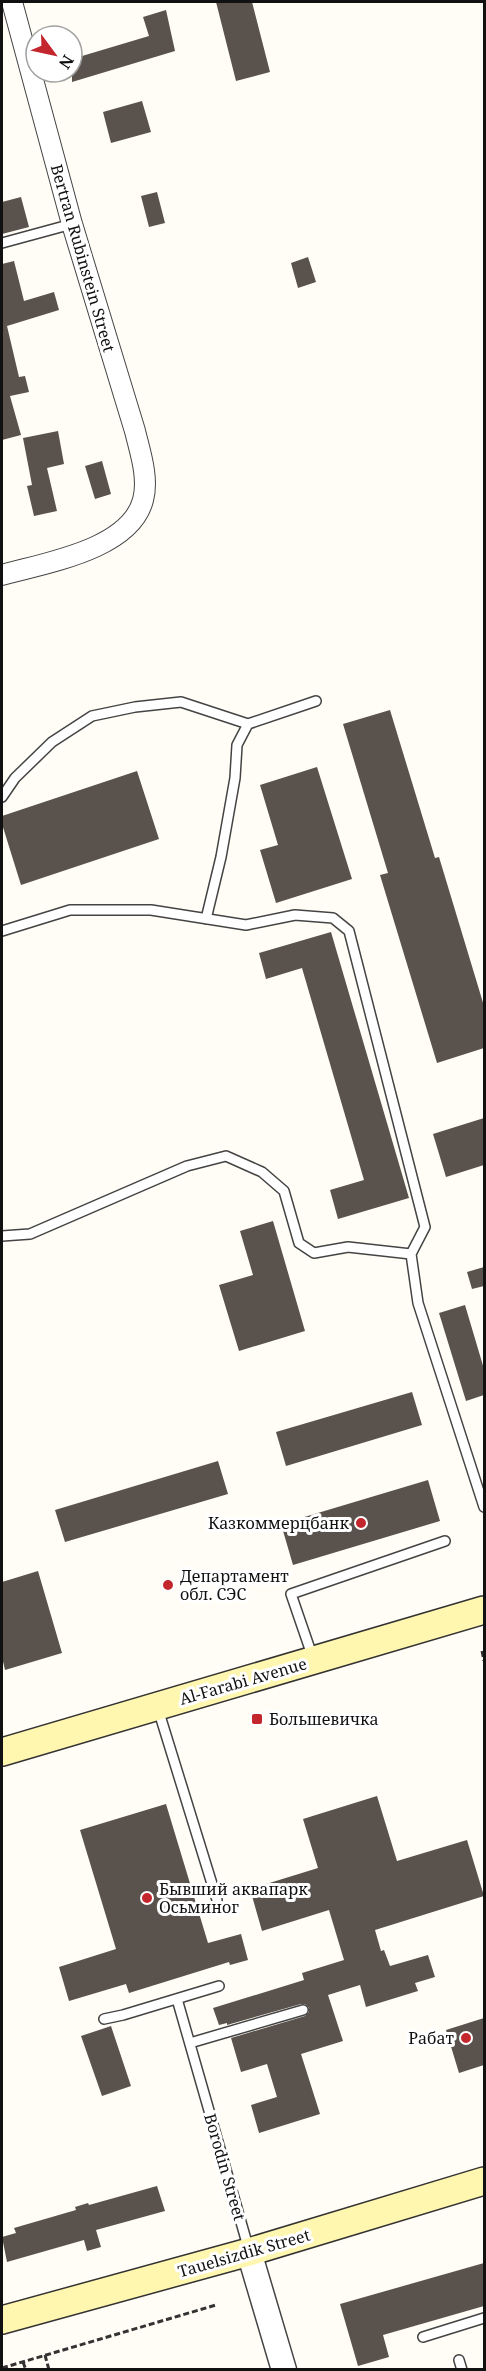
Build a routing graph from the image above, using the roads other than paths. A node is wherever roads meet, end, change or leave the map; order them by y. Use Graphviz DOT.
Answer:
graph roads {
  1 [pos="12,2"];
  2 [pos="10,26"];
  3 [pos="72,224"];
  4 [pos="2,243"];
  5 [pos="2,575"];
  6 [pos="316,701"];
  7 [pos="248,724"];
  8 [pos="2,797"];
  9 [pos="206,919"];
  10 [pos="2,932"];
  11 [pos="2,1236"];
  12 [pos="411,1254"];
  13 [pos="484,1507"];
  14 [pos="445,1541"];
  15 [pos="484,1610"];
  16 [pos="314,1660"];
  17 [pos="157,1706"];
  18 [pos="2,1752"];
  19 [pos="217,1900"];
  20 [pos="219,1986"];
  21 [pos="177,1999"];
  22 [pos="303,2010"];
  23 [pos="104,2019"];
  24 [pos="190,2043"];
  25 [pos="484,2181"];
  26 [pos="249,2252"];
  27 [pos="484,2318"];
  28 [pos="2,2320"];
  29 [pos="423,2337"];
  30 [pos="284,2370"];
  1 -- 2 [label="street, Bertran Rubinstein Street"];
  2 -- 3 [label="street, Bertran Rubinstein Street"];
  3 -- 4 [label="lane"];
  3 -- 5 [label="street, Bertran Rubinstein Street"];
  6 -- 7 [label="lane"];
  7 -- 8 [label="lane"];
  7 -- 9 [label="lane"];
  9 -- 10 [label="lane"];
  9 -- 12 [label="lane"];
  11 -- 12 [label="lane"];
  12 -- 13 [label="lane"];
  14 -- 16 [label="lane"];
  15 -- 16 [label="main road, Al-Farabi Avenue"];
  16 -- 17 [label="main road, Al-Farabi Avenue"];
  17 -- 18 [label="main road, Al-Farabi Avenue"];
  17 -- 19 [label="lane"];
  20 -- 21 [label="lane"];
  21 -- 23 [label="lane"];
  21 -- 24 [label="lane, Borodin Street"];
  22 -- 24 [label="lane"];
  24 -- 26 [label="lane, Borodin Street"];
  25 -- 26 [label="main road, Tauelsіzdіk Street"];
  26 -- 28 [label="main road, Tauelsіzdіk Street"];
  26 -- 30 [label="street, Borodin Street"];
  27 -- 29 [label="lane"];
}
